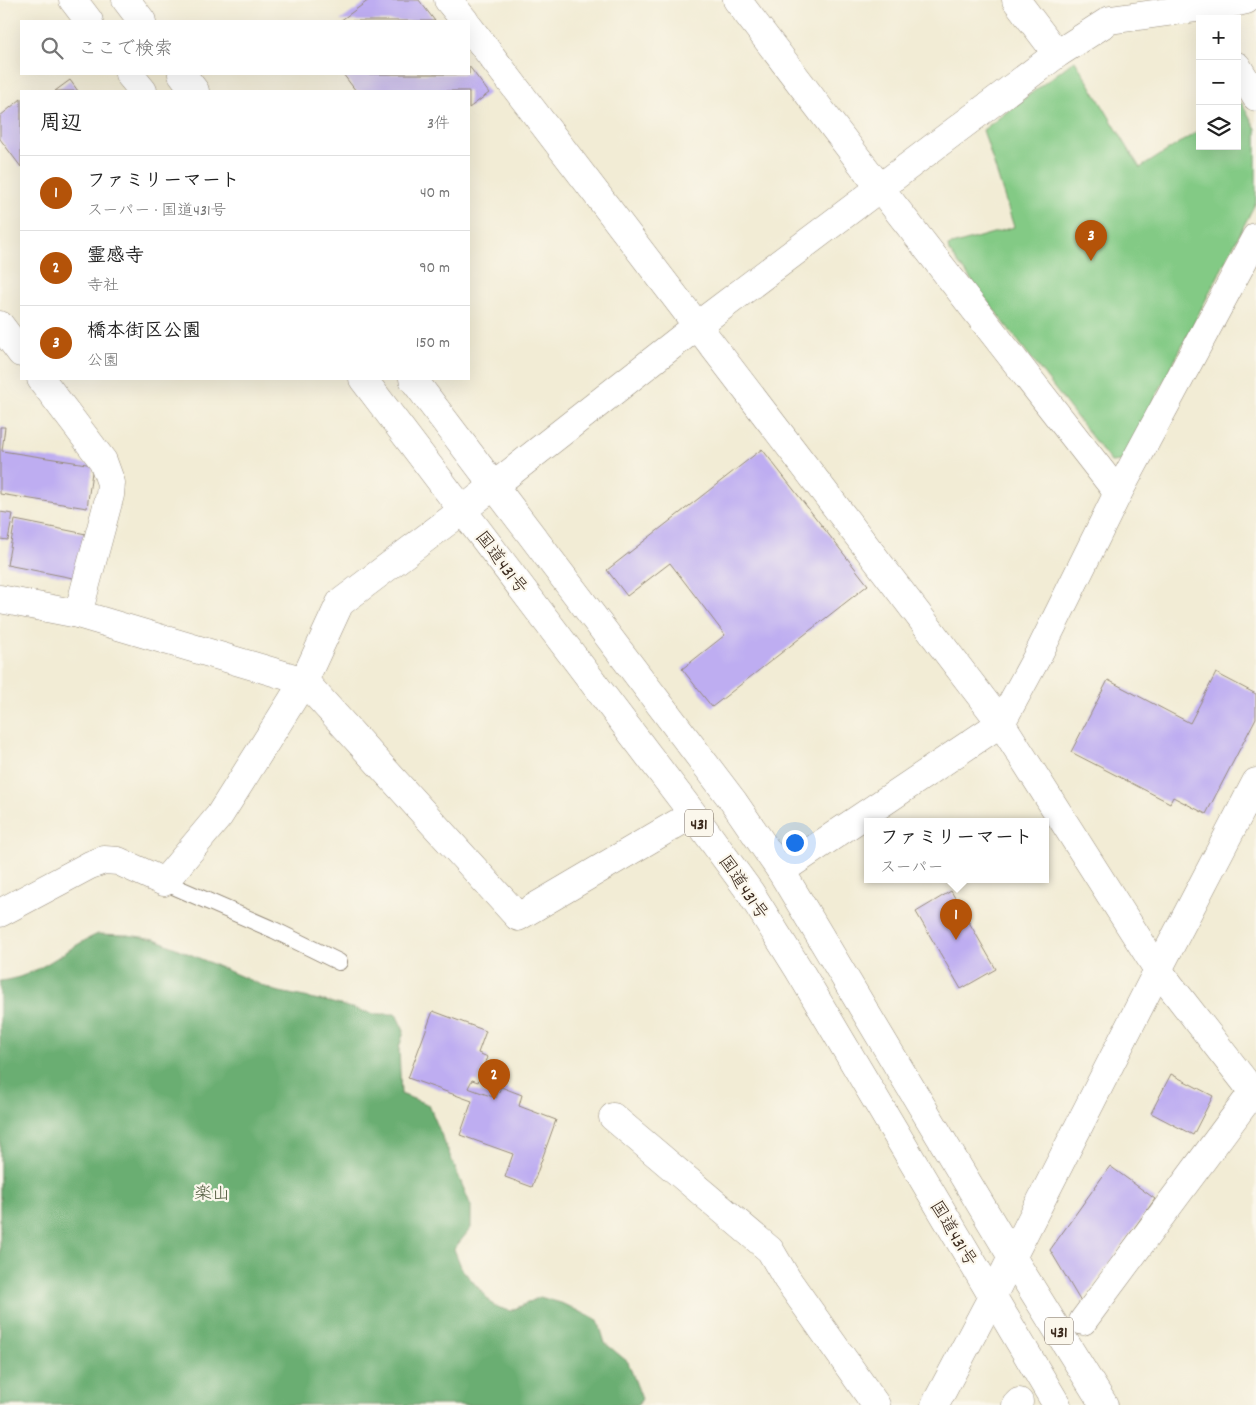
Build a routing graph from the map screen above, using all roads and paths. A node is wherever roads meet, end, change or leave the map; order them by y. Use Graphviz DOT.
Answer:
graph roads {
  1 [pos="73,0"];
  2 [pos="126,0"];
  3 [pos="448,0"];
  4 [pos="737,0"];
  5 [pos="1016,0"];
  6 [pos="1246,0"];
  7 [pos="1203,8"];
  8 [pos="88,20"];
  9 [pos="141,20"];
  10 [pos="464,20"];
  11 [pos="470,28"];
  12 [pos="1057,54"];
  13 [pos="1241,73"];
  14 [pos="130,75"];
  15 [pos="183,75"];
  16 [pos="142,90"];
  17 [pos="194,90"];
  18 [pos="1256,97"];
  19 [pos="880,188"];
  20 [pos="1256,237"];
  21 [pos="0,325"];
  22 [pos="698,325"];
  23 [pos="20,352"];
  24 [pos="42,380"];
  25 [pos="364,380"];
  26 [pos="414,380"];
  27 [pos="494,486"];
  28 [pos="1118,493"];
  29 [pos="463,510"];
  30 [pos="0,599"];
  31 [pos="78,614"];
  32 [pos="304,682"];
  33 [pos="1001,723"];
  34 [pos="1256,782"];
  35 [pos="693,814"];
  36 [pos="781,871"];
  37 [pos="164,882"];
  38 [pos="0,913"];
  39 [pos="339,962"];
  40 [pos="1158,970"];
  41 [pos="1255,1090"];
  42 [pos="613,1117"];
  43 [pos="1012,1257"];
  44 [pos="992,1297"];
  45 [pos="1083,1321"];
  46 [pos="876,1405"];
  47 [pos="934,1405"];
  48 [pos="1057,1405"];
  49 [pos="1104,1405"];
  1 -- 8 [label="main road"];
  2 -- 9 [label="main road"];
  3 -- 10 [label="main road"];
  4 -- 19 [label="main road"];
  5 -- 12 [label="main road"];
  6 -- 7 [label="main road"];
  7 -- 12 [label="main road"];
  11 -- 22 [label="main road"];
  12 -- 19 [label="main road"];
  13 -- 18 [label="main road"];
  14 -- 16 [label="main road"];
  15 -- 17 [label="main road"];
  19 -- 22 [label="main road"];
  19 -- 28 [label="main road"];
  20 -- 28 [label="main road"];
  21 -- 23 [label="main road"];
  22 -- 27 [label="main road"];
  22 -- 33 [label="main road"];
  24 -- 31 [label="main road"];
  25 -- 29 [label="main road, 国道431号 / 431"];
  26 -- 27 [label="main road, 431"];
  27 -- 29 [label="main road"];
  27 -- 36 [label="main road, 431"];
  28 -- 33 [label="main road"];
  29 -- 32 [label="main road"];
  29 -- 35 [label="main road, 国道431号 / 431"];
  30 -- 31 [label="main road"];
  31 -- 32 [label="main road"];
  32 -- 35 [label="main road"];
  32 -- 37 [label="main road"];
  33 -- 36 [label="main road"];
  33 -- 40 [label="main road"];
  34 -- 40 [label="main road"];
  35 -- 44 [label="main road, 国道431号 / 431"];
  36 -- 43 [label="main road, 431"];
  37 -- 38 [label="main road"];
  37 -- 39 [label="lane"];
  40 -- 41 [label="main road"];
  40 -- 43 [label="main road"];
  41 -- 45 [label="main road"];
  42 -- 46 [label="main road"];
  43 -- 44 [label="main road"];
  43 -- 49 [label="main road, 431"];
  44 -- 47 [label="main road"];
  44 -- 48 [label="main road, 国道431号 / 431"];
}
